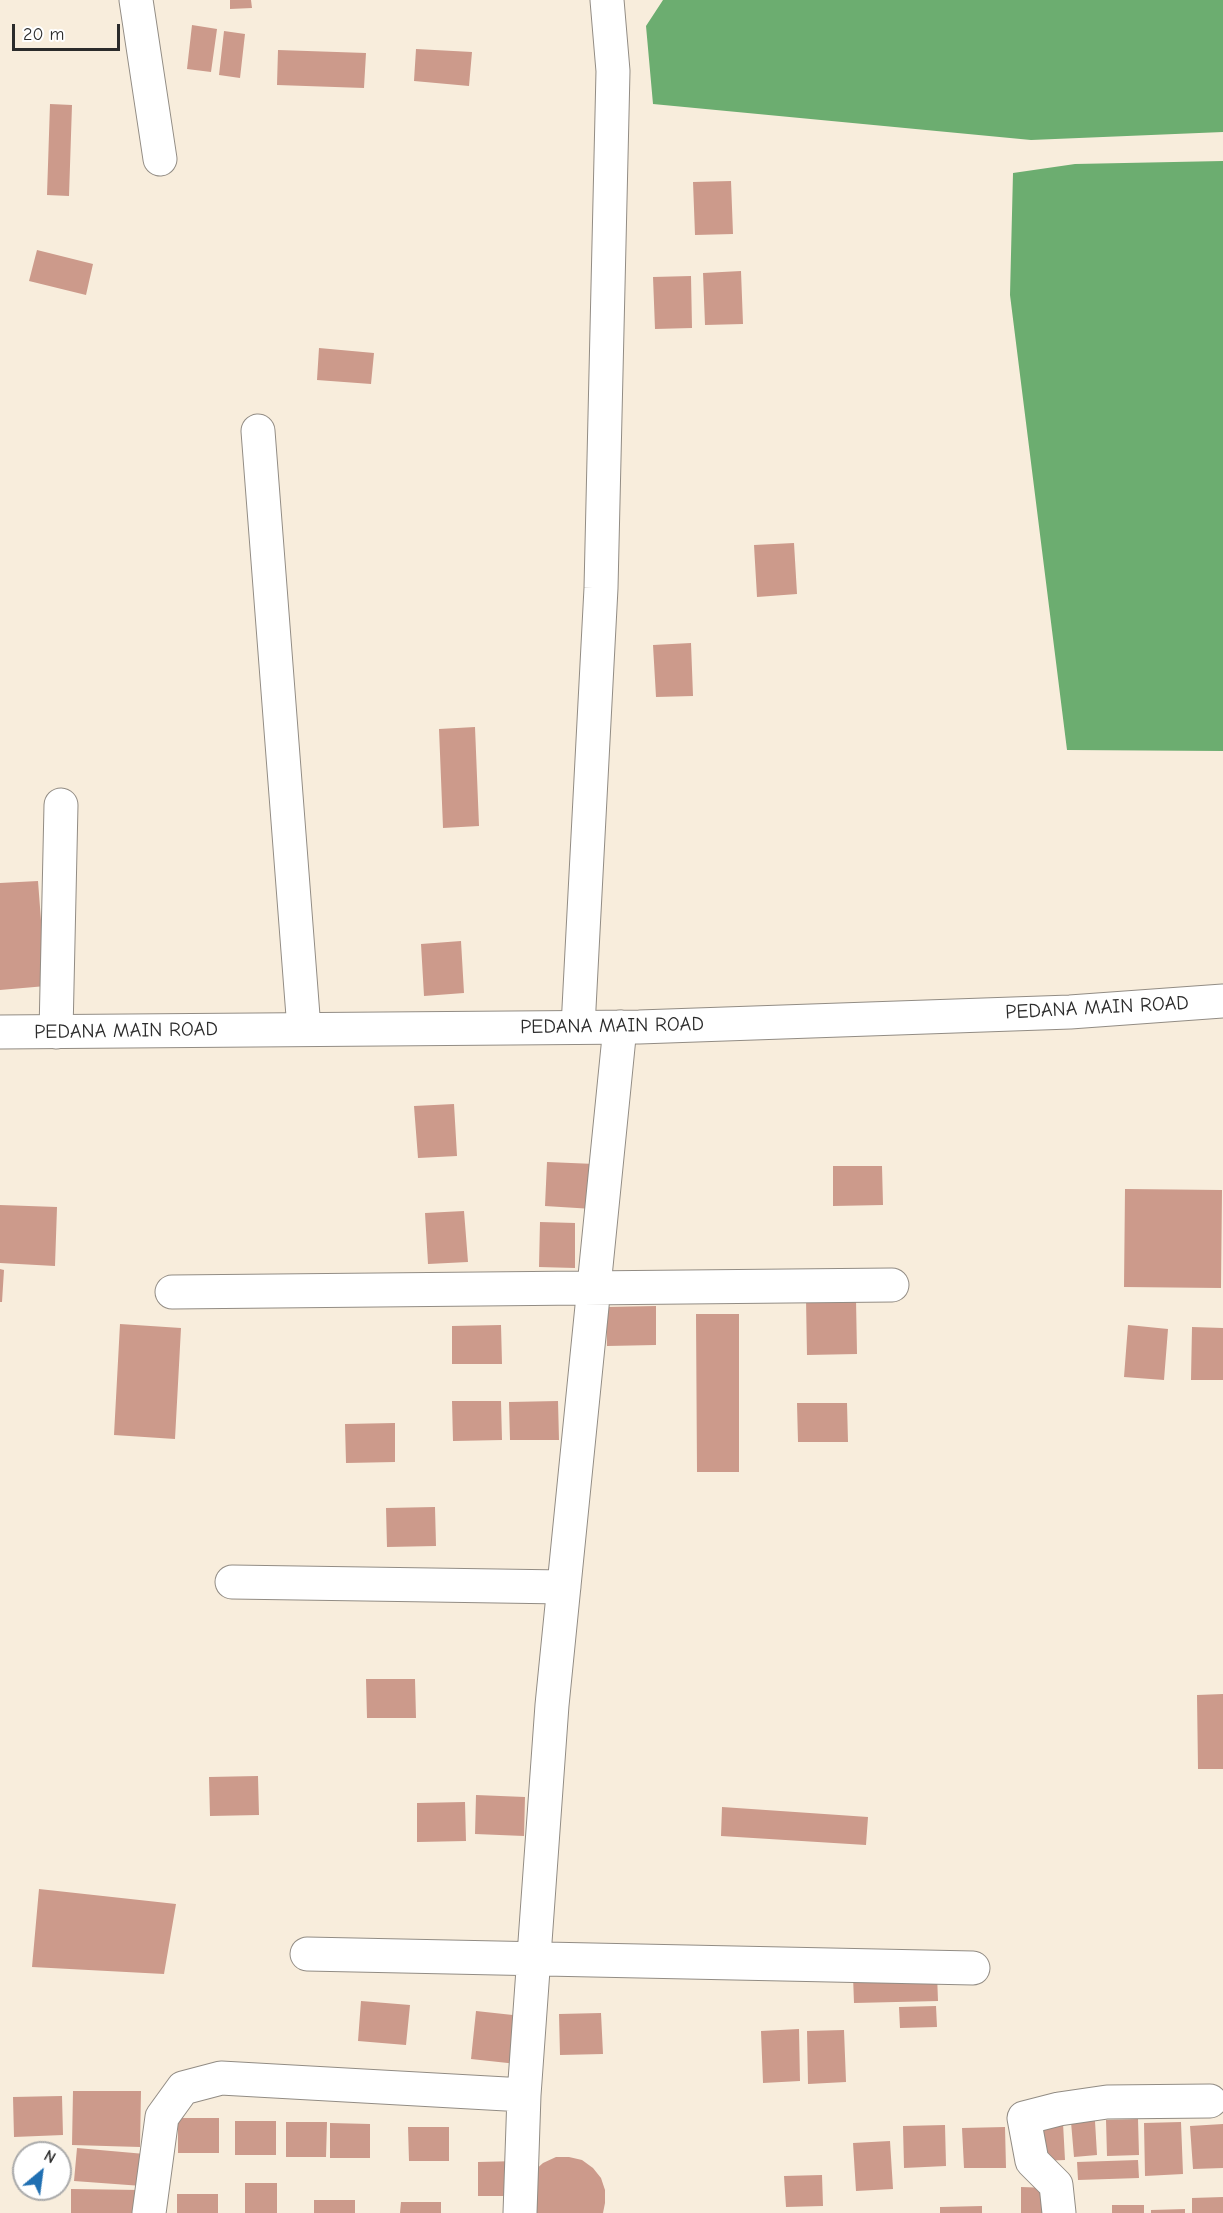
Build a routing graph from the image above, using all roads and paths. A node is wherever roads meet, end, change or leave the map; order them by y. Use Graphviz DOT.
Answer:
graph roads {
  1 [pos="136,0"];
  2 [pos="607,0"];
  3 [pos="160,159"];
  4 [pos="258,431"];
  5 [pos="61,805"];
  6 [pos="1223,1001"];
  7 [pos="578,1027"];
  8 [pos="620,1027"];
  9 [pos="304,1029"];
  10 [pos="0,1032"];
  11 [pos="56,1032"];
  12 [pos="892,1285"];
  13 [pos="594,1286"];
  14 [pos="172,1292"];
  15 [pos="232,1582"];
  16 [pos="564,1587"];
  17 [pos="307,1954"];
  18 [pos="534,1960"];
  19 [pos="973,1968"];
  20 [pos="524,2095"];
  21 [pos="1210,2101"];
  22 [pos="149,2213"];
  23 [pos="520,2213"];
  24 [pos="1059,2213"];
  1 -- 3 [label="street"];
  2 -- 7 [label="street"];
  4 -- 9 [label="street"];
  5 -- 11 [label="street"];
  6 -- 8 [label="street, PEDANA MAIN ROAD"];
  7 -- 8 [label="street, PEDANA MAIN ROAD"];
  7 -- 9 [label="street, PEDANA MAIN ROAD"];
  8 -- 13 [label="street"];
  9 -- 11 [label="street, PEDANA MAIN ROAD"];
  10 -- 11 [label="street, PEDANA MAIN ROAD"];
  12 -- 13 [label="street"];
  13 -- 14 [label="street"];
  13 -- 16 [label="street"];
  15 -- 16 [label="street"];
  16 -- 18 [label="street"];
  17 -- 18 [label="street"];
  18 -- 19 [label="street"];
  18 -- 20 [label="street"];
  20 -- 22 [label="street"];
  20 -- 23 [label="street"];
  21 -- 24 [label="street"];
}
